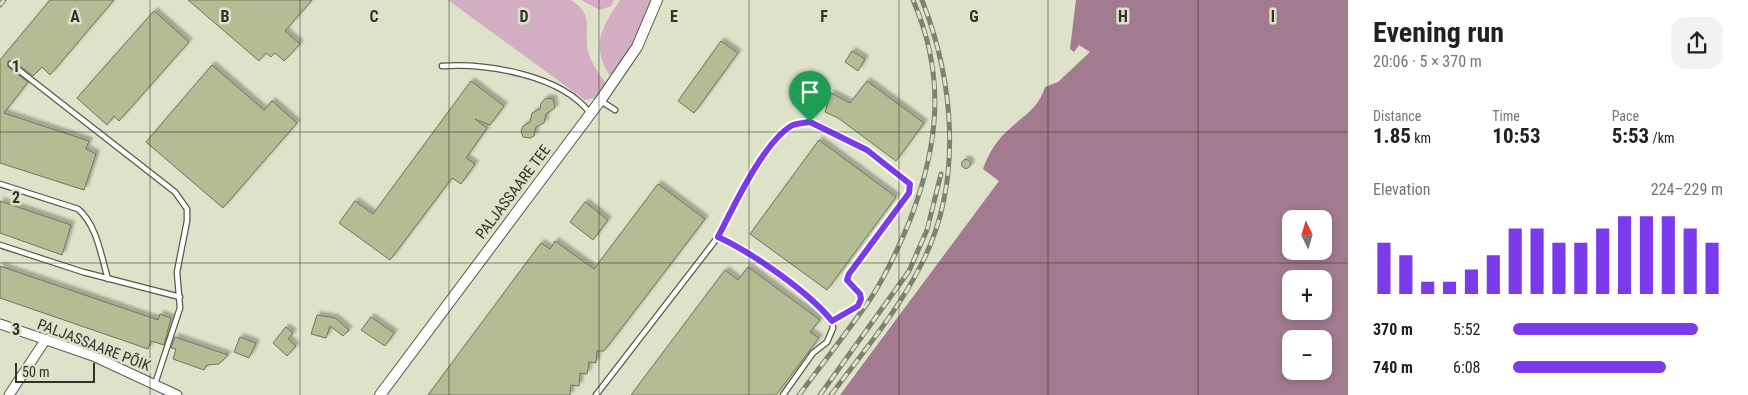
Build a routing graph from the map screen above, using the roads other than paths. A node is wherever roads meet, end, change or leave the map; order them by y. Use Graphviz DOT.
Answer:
graph roads {
  1 [pos="657,0"];
  2 [pos="11,64"];
  3 [pos="442,66"];
  4 [pos="600,100"];
  5 [pos="615,110"];
  6 [pos="590,114"];
  7 [pos="0,184"];
  8 [pos="718,237"];
  9 [pos="0,245"];
  10 [pos="108,279"];
  11 [pos="180,297"];
  12 [pos="832,321"];
  13 [pos="0,324"];
  14 [pos="46,339"];
  15 [pos="155,384"];
  16 [pos="9,395"];
  17 [pos="177,395"];
  18 [pos="380,395"];
  19 [pos="596,395"];
  20 [pos="783,395"];
  1 -- 4 [label="street, PALJASSAARE TEE"];
  2 -- 11 [label="lane"];
  3 -- 6 [label="lane"];
  4 -- 5 [label="lane"];
  4 -- 6 [label="street, PALJASSAARE TEE"];
  6 -- 18 [label="street, PALJASSAARE TEE"];
  7 -- 10 [label="lane"];
  8 -- 12 [label="lane"];
  8 -- 12 [label="lane"];
  8 -- 19 [label="lane"];
  9 -- 10 [label="lane"];
  10 -- 11 [label="lane"];
  11 -- 15 [label="lane"];
  12 -- 20 [label="lane"];
  13 -- 14 [label="street, PALJASSAARE PÕIK"];
  14 -- 15 [label="street, PALJASSAARE PÕIK"];
  14 -- 16 [label="street"];
  15 -- 17 [label="street, PALJASSAARE PÕIK"];
}
